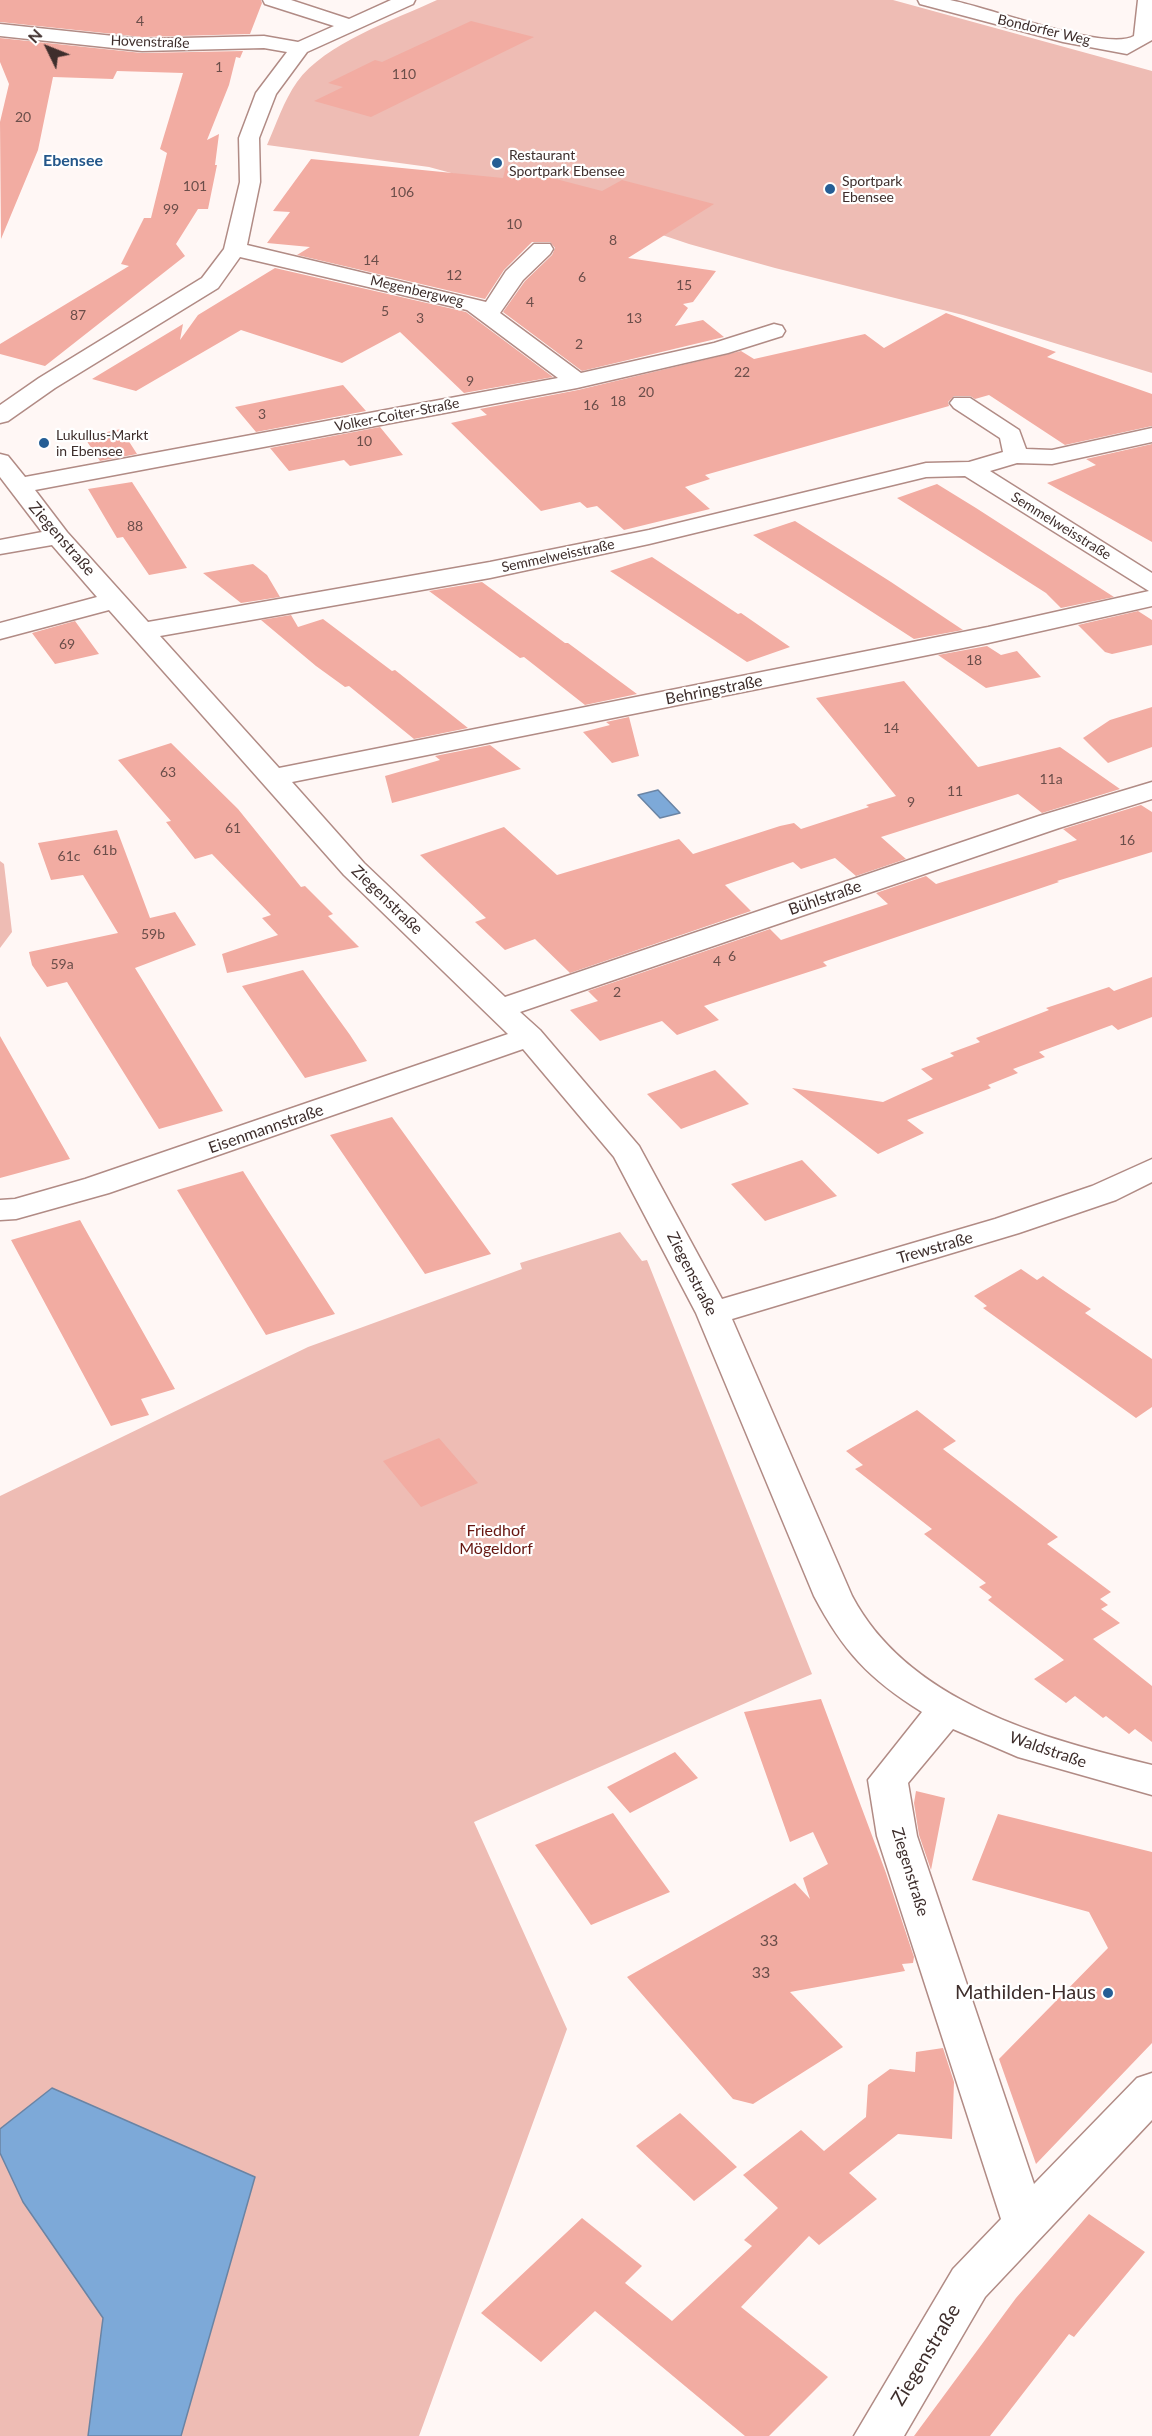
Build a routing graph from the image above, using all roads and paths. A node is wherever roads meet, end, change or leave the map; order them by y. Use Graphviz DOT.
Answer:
graph roads {
  1 [pos="272,0"];
  2 [pos="406,0"];
  3 [pos="927,0"];
  4 [pos="1147,0"];
  5 [pos="350,26"];
  6 [pos="0,30"];
  7 [pos="300,48"];
  8 [pos="235,249"];
  9 [pos="542,249"];
  10 [pos="487,313"];
  11 [pos="774,331"];
  12 [pos="577,381"];
  13 [pos="962,403"];
  14 [pos="0,416"];
  15 [pos="1152,435"];
  16 [pos="1016,456"];
  17 [pos="0,461"];
  18 [pos="970,469"];
  19 [pos="18,486"];
  20 [pos="58,537"];
  21 [pos="0,547"];
  22 [pos="1152,584"];
  23 [pos="1152,598"];
  24 [pos="115,600"];
  25 [pos="0,631"];
  26 [pos="143,631"];
  27 [pos="275,777"];
  28 [pos="1152,790"];
  29 [pos="499,1009"];
  30 [pos="529,1037"];
  31 [pos="1152,1169"];
  32 [pos="0,1210"];
  33 [pos="713,1313"];
  34 [pos="947,1709"];
  35 [pos="1152,1780"];
  36 [pos="1152,2091"];
  37 [pos="1025,2223"];
  38 [pos="878,2436"];
  1 -- 5 [label="street"];
  2 -- 5 [label="street"];
  3 -- 4 [label="street, Bondorfer Weg"];
  5 -- 7 [label="street"];
  6 -- 7 [label="street, Hovenstraße"];
  7 -- 8 [label="street"];
  8 -- 10 [label="street, Megenbergweg"];
  8 -- 14 [label="street"];
  9 -- 10 [label="street"];
  10 -- 12 [label="street, Megenbergweg"];
  11 -- 12 [label="street, Volker-Coiter-Straße"];
  12 -- 19 [label="street, Volker-Coiter-Straße"];
  13 -- 16 [label="street"];
  15 -- 16 [label="street, Semmelweisstraße"];
  16 -- 18 [label="street, Semmelweisstraße"];
  17 -- 19 [label="street, Ziegenstraße"];
  18 -- 22 [label="street, Semmelweisstraße"];
  18 -- 26 [label="street, Semmelweisstraße"];
  19 -- 20 [label="street, Ziegenstraße"];
  20 -- 21 [label="street"];
  20 -- 24 [label="street, Ziegenstraße"];
  23 -- 27 [label="street, Behringstraße"];
  24 -- 25 [label="street"];
  24 -- 26 [label="street, Ziegenstraße"];
  26 -- 27 [label="street, Ziegenstraße"];
  27 -- 29 [label="street, Ziegenstraße"];
  28 -- 29 [label="street, Bühlstraße"];
  29 -- 30 [label="street, Ziegenstraße"];
  30 -- 32 [label="street, Eisenmannstraße"];
  30 -- 33 [label="street, Ziegenstraße"];
  31 -- 33 [label="street, Trewstraße"];
  33 -- 34 [label="street, Ziegenstraße"];
  34 -- 35 [label="street, Waldstraße"];
  34 -- 37 [label="street, Ziegenstraße"];
  36 -- 37 [label="street, Ziegenstraße"];
  37 -- 38 [label="street, Ziegenstraße"];
}
